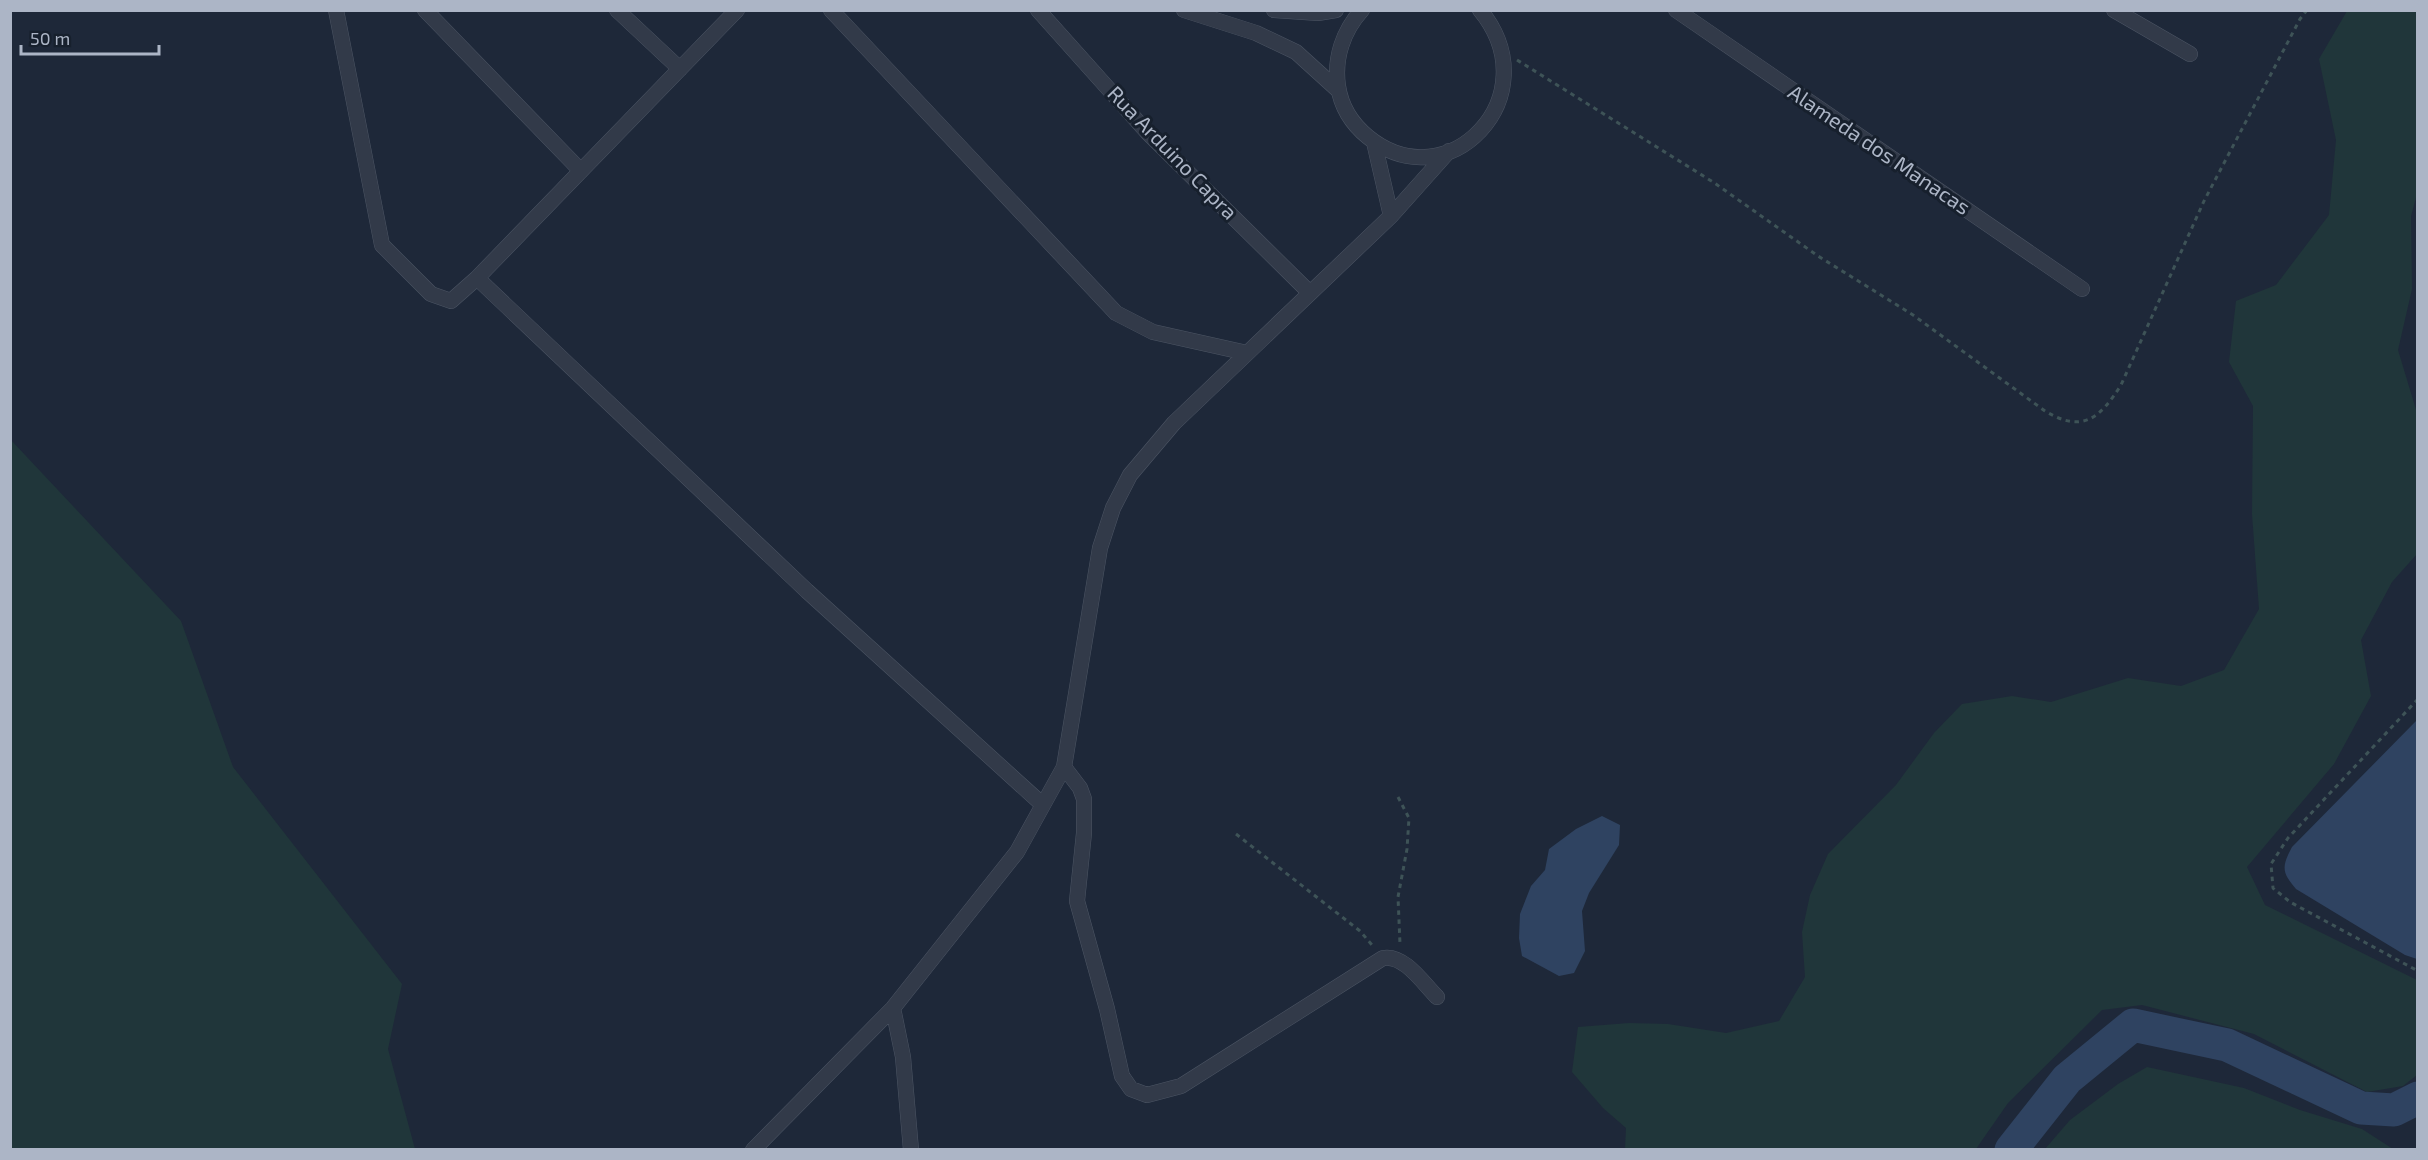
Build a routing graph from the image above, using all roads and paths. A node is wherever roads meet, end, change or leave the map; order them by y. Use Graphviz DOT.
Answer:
graph roads {
  1 [pos="336,10"];
  2 [pos="425,10"];
  3 [pos="617,10"];
  4 [pos="737,10"];
  5 [pos="831,10"];
  6 [pos="1038,10"];
  7 [pos="1184,10"];
  8 [pos="1274,10"];
  9 [pos="1336,10"];
  10 [pos="1362,10"];
  11 [pos="1480,10"];
  12 [pos="1676,10"];
  13 [pos="2115,10"];
  14 [pos="2307,10"];
  15 [pos="1296,11"];
  16 [pos="1503,51"];
  17 [pos="2190,54"];
  18 [pos="680,69"];
  19 [pos="1339,91"];
  20 [pos="1374,141"];
  21 [pos="1449,151"];
  22 [pos="581,171"];
  23 [pos="1391,216"];
  24 [pos="477,278"];
  25 [pos="2082,289"];
  26 [pos="1310,293"];
  27 [pos="1248,353"];
  28 [pos="2418,699"];
  29 [pos="1064,767"];
  30 [pos="1398,797"];
  31 [pos="1043,805"];
  32 [pos="1236,834"];
  33 [pos="1383,958"];
  34 [pos="1401,961"];
  35 [pos="2418,971"];
  36 [pos="1437,997"];
  37 [pos="893,1008"];
  38 [pos="753,1149"];
  39 [pos="911,1149"];
  1 -- 24 [label="street"];
  2 -- 22 [label="street"];
  3 -- 18 [label="street"];
  4 -- 18 [label="street"];
  5 -- 27 [label="street"];
  6 -- 26 [label="street, Rua Arduino Capra"];
  7 -- 19 [label="street"];
  8 -- 15 [label="street"];
  9 -- 15 [label="street"];
  10 -- 19 [label="street"];
  11 -- 16 [label="street"];
  12 -- 25 [label="street, Alameda dos Manacas"];
  13 -- 17 [label="street"];
  14 -- 16 [label="path"];
  16 -- 21 [label="street"];
  18 -- 22 [label="street"];
  19 -- 20 [label="street"];
  20 -- 21 [label="street"];
  20 -- 23 [label="street"];
  21 -- 23 [label="street"];
  22 -- 24 [label="street"];
  23 -- 26 [label="street"];
  24 -- 31 [label="street"];
  26 -- 27 [label="street"];
  27 -- 29 [label="street"];
  28 -- 35 [label="path"];
  29 -- 31 [label="street"];
  29 -- 33 [label="street"];
  30 -- 34 [label="path"];
  31 -- 37 [label="street"];
  32 -- 33 [label="path"];
  33 -- 34 [label="street"];
  34 -- 36 [label="street"];
  37 -- 38 [label="street"];
  37 -- 39 [label="street"];
}
